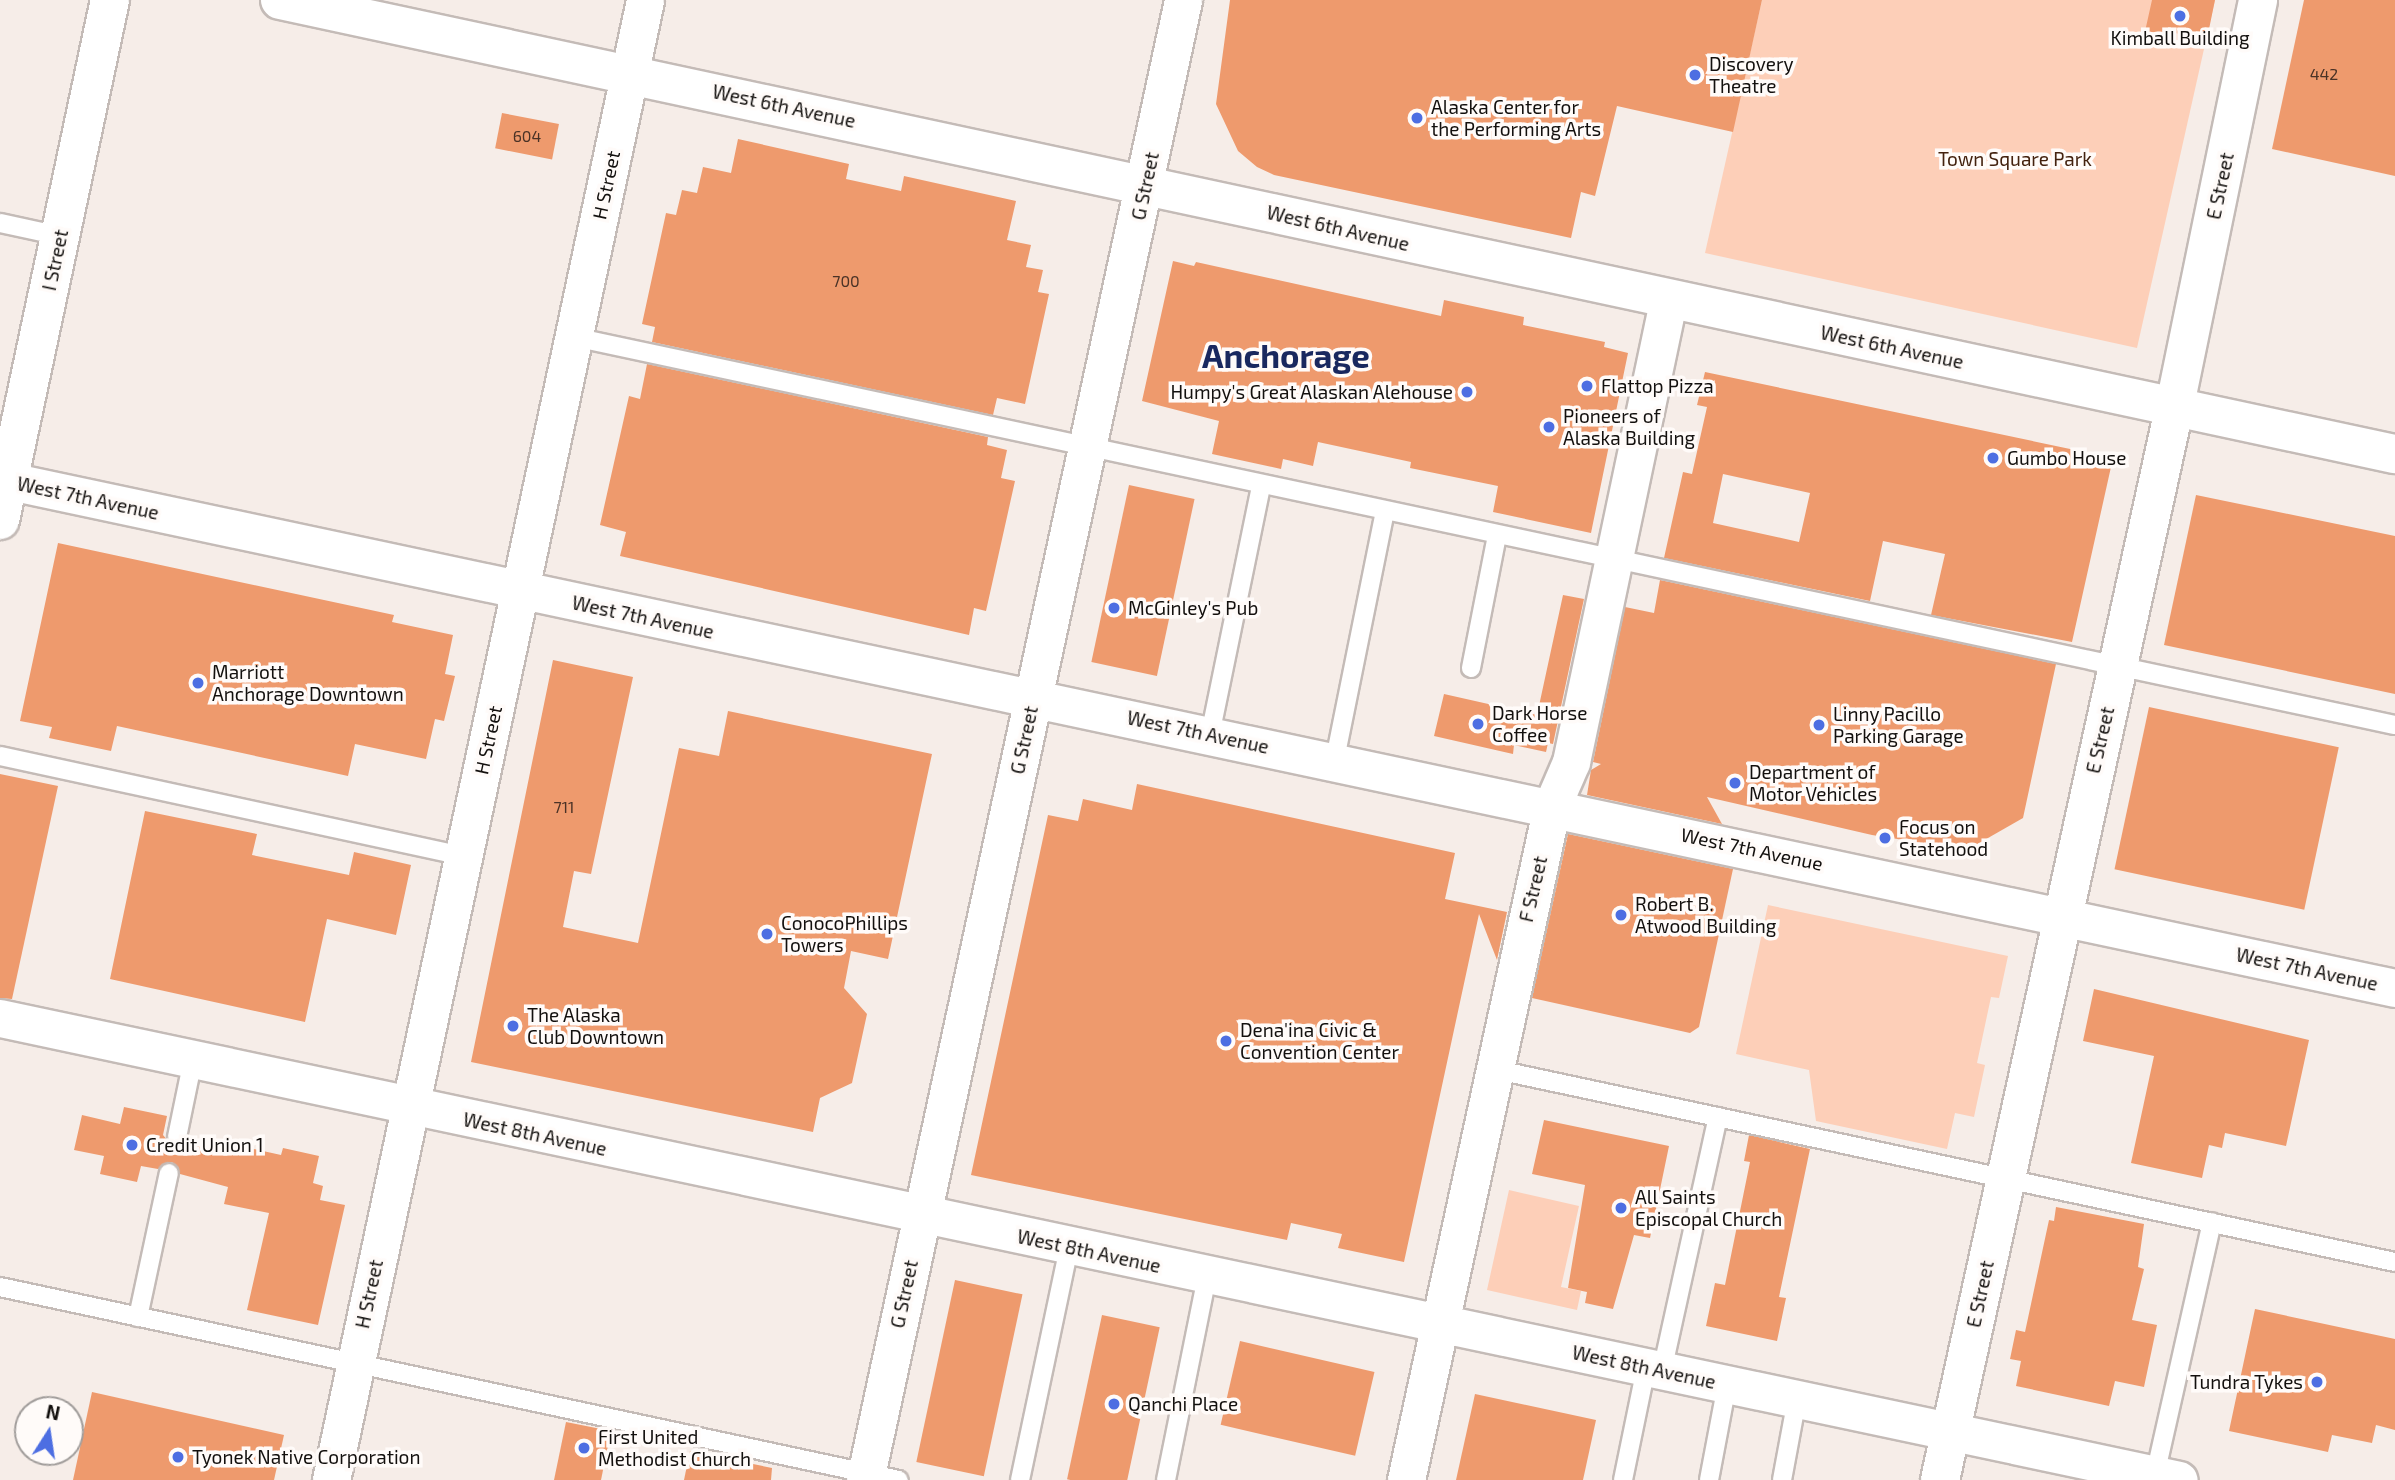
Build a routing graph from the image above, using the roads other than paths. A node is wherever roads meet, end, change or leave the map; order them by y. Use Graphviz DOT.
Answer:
graph roads {
  1 [pos="110,0"];
  2 [pos="281,0"];
  3 [pos="645,0"];
  4 [pos="1183,0"];
  5 [pos="2258,0"];
  6 [pos="630,72"];
  7 [pos="1145,185"];
  8 [pos="0,223"];
  9 [pos="60,236"];
  10 [pos="1668,301"];
  11 [pos="574,337"];
  12 [pos="2175,404"];
  13 [pos="1087,450"];
  14 [pos="2395,454"];
  15 [pos="4,480"];
  16 [pos="1261,486"];
  17 [pos="1385,512"];
  18 [pos="0,520"];
  19 [pos="1497,536"];
  20 [pos="1614,561"];
  21 [pos="520,592"];
  22 [pos="2116,666"];
  23 [pos="1471,668"];
  24 [pos="1033,697"];
  25 [pos="2395,725"];
  26 [pos="1210,735"];
  27 [pos="0,756"];
  28 [pos="1335,759"];
  29 [pos="1552,806"];
  30 [pos="463,856"];
  31 [pos="2060,915"];
  32 [pos="2395,988"];
  33 [pos="0,1018"];
  34 [pos="193,1060"];
  35 [pos="1493,1069"];
  36 [pos="409,1107"];
  37 [pos="1718,1117"];
  38 [pos="177,1137"];
  39 [pos="169,1173"];
  40 [pos="2004,1178"];
  41 [pos="919,1216"];
  42 [pos="2212,1222"];
  43 [pos="1069,1247"];
  44 [pos="2395,1262"];
  45 [pos="1207,1276"];
  46 [pos="0,1287"];
  47 [pos="138,1317"];
  48 [pos="1440,1324"];
  49 [pos="355,1363"];
  50 [pos="1654,1370"];
  51 [pos="1727,1385"];
  52 [pos="1797,1399"];
  53 [pos="1950,1432"];
  54 [pos="2167,1477"];
  55 [pos="877,1478"];
  56 [pos="331,1480"];
  57 [pos="1020,1480"];
  58 [pos="1166,1480"];
  59 [pos="1406,1480"];
  60 [pos="1623,1480"];
  61 [pos="1709,1480"];
  62 [pos="1782,1480"];
  63 [pos="1940,1480"];
  1 -- 9 [label="main road, I Street"];
  2 -- 6 [label="main road, West 6th Avenue"];
  3 -- 6 [label="street, H Street"];
  4 -- 7 [label="street, G Street"];
  5 -- 12 [label="main road, E Street"];
  6 -- 7 [label="main road, West 6th Avenue"];
  6 -- 11 [label="street, H Street"];
  7 -- 10 [label="main road, West 6th Avenue"];
  7 -- 13 [label="street, G Street"];
  8 -- 9 [label="lane"];
  9 -- 15 [label="main road, I Street"];
  10 -- 12 [label="main road, West 6th Avenue"];
  10 -- 20 [label="street, F Street"];
  11 -- 13 [label="lane"];
  11 -- 21 [label="street, H Street"];
  12 -- 14 [label="main road, West 6th Avenue"];
  12 -- 22 [label="main road, E Street"];
  13 -- 16 [label="lane"];
  13 -- 24 [label="street, G Street"];
  15 -- 18 [label="main road, I Street"];
  15 -- 21 [label="street, West 7th Avenue"];
  16 -- 17 [label="lane"];
  16 -- 26 [label="lane"];
  17 -- 19 [label="lane"];
  17 -- 28 [label="lane"];
  19 -- 20 [label="lane"];
  19 -- 23 [label="lane"];
  20 -- 22 [label="lane"];
  20 -- 29 [label="street, F Street"];
  21 -- 24 [label="street, West 7th Avenue"];
  21 -- 30 [label="street, H Street"];
  22 -- 25 [label="lane"];
  22 -- 31 [label="main road, E Street"];
  24 -- 26 [label="street, West 7th Avenue"];
  24 -- 41 [label="street, G Street"];
  26 -- 28 [label="street, West 7th Avenue"];
  27 -- 30 [label="lane"];
  28 -- 29 [label="street, West 7th Avenue"];
  29 -- 31 [label="street, West 7th Avenue"];
  29 -- 35 [label="street, F Street"];
  30 -- 36 [label="street, H Street"];
  31 -- 32 [label="street, West 7th Avenue"];
  31 -- 40 [label="main road, E Street"];
  33 -- 34 [label="street, West 8th Avenue"];
  34 -- 36 [label="street, West 8th Avenue"];
  34 -- 38 [label="lane"];
  35 -- 37 [label="lane"];
  35 -- 48 [label="street, F Street"];
  36 -- 41 [label="street, West 8th Avenue"];
  36 -- 49 [label="street, H Street"];
  37 -- 40 [label="lane"];
  37 -- 50 [label="lane"];
  39 -- 47 [label="lane"];
  40 -- 42 [label="lane"];
  40 -- 53 [label="main road, E Street"];
  41 -- 43 [label="street, West 8th Avenue"];
  41 -- 55 [label="street, G Street"];
  42 -- 44 [label="lane"];
  42 -- 54 [label="lane"];
  43 -- 45 [label="street, West 8th Avenue"];
  43 -- 57 [label="lane"];
  45 -- 48 [label="street, West 8th Avenue"];
  45 -- 58 [label="lane"];
  46 -- 47 [label="lane"];
  47 -- 49 [label="lane"];
  48 -- 50 [label="street, West 8th Avenue"];
  48 -- 59 [label="street, F Street"];
  49 -- 55 [label="lane"];
  49 -- 56 [label="street, H Street"];
  50 -- 51 [label="street, West 8th Avenue"];
  50 -- 60 [label="lane"];
  51 -- 52 [label="street, West 8th Avenue"];
  51 -- 61 [label="lane"];
  52 -- 53 [label="street, West 8th Avenue"];
  52 -- 62 [label="lane"];
  53 -- 54 [label="street, West 8th Avenue"];
  53 -- 63 [label="main road, E Street"];
}
